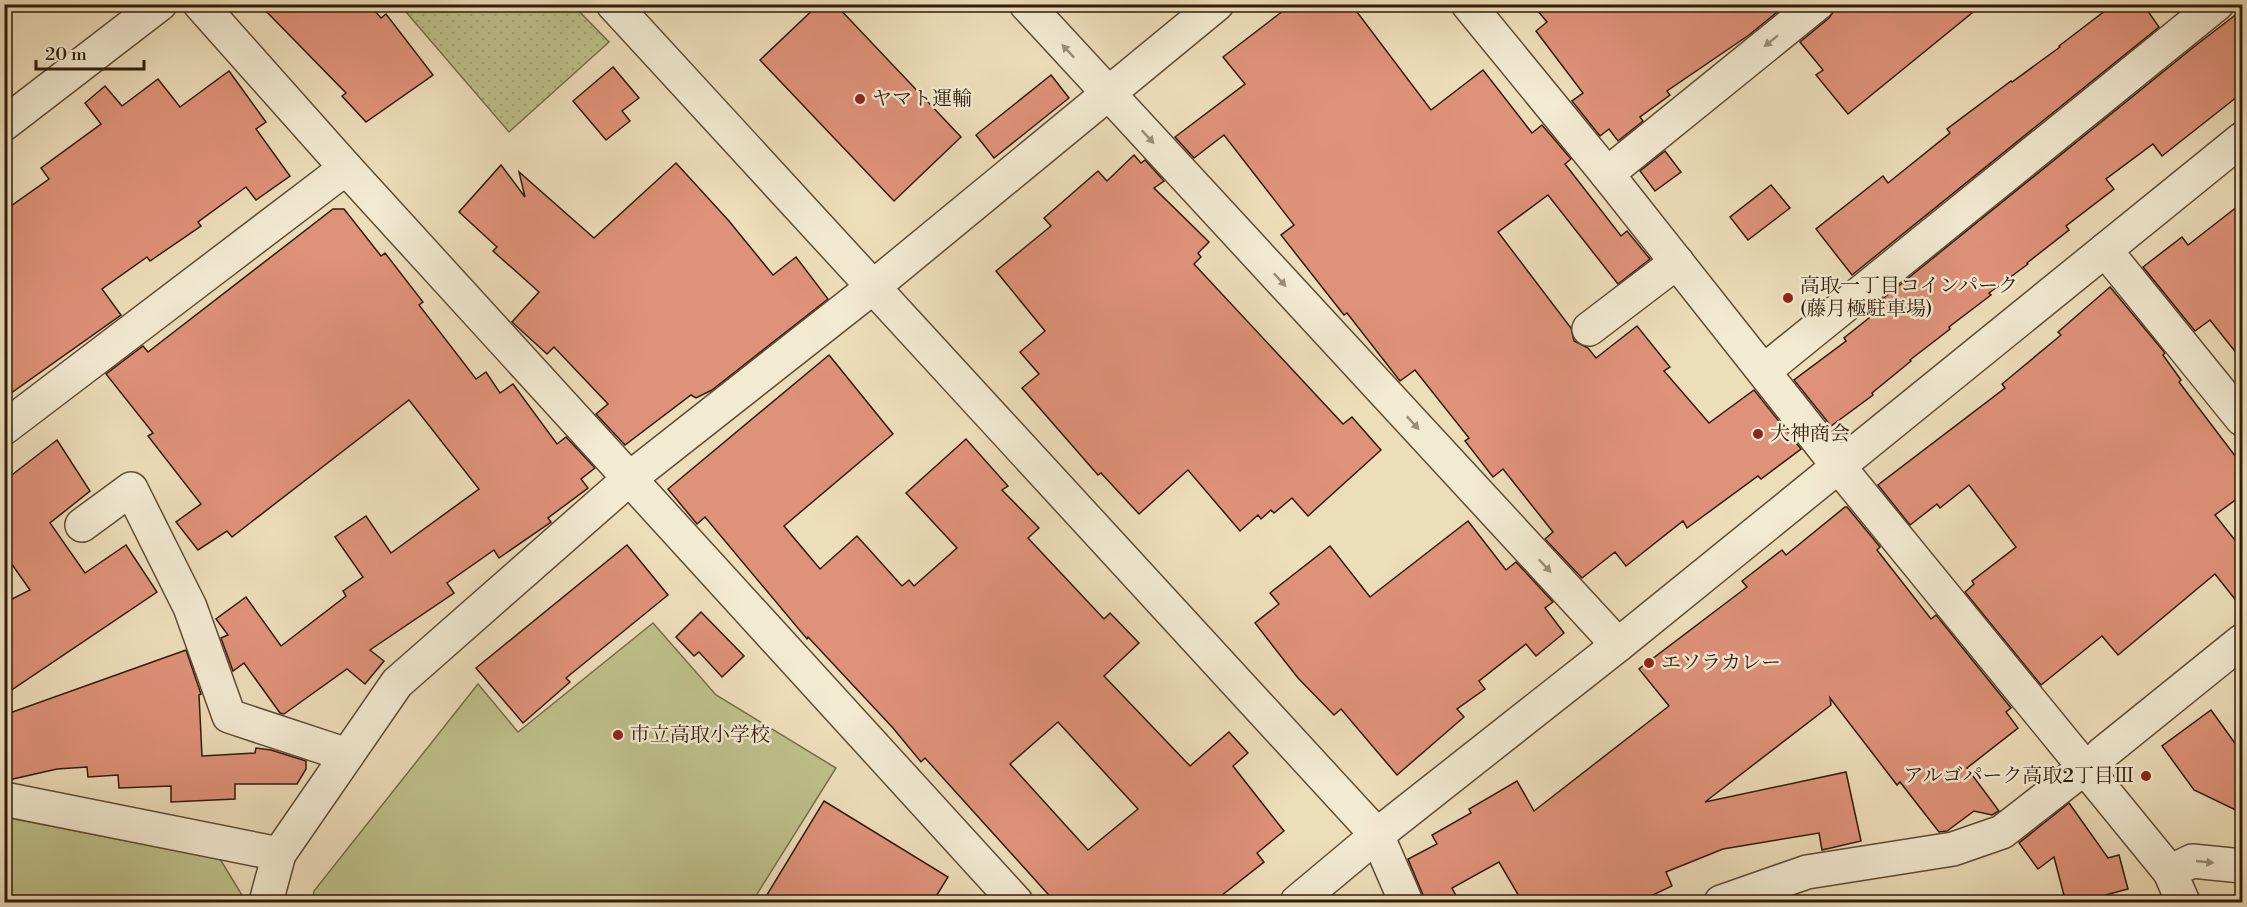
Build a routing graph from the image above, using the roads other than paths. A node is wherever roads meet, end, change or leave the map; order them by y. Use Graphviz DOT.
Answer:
graph roads {
  1 [pos="160,4"];
  2 [pos="200,4"];
  3 [pos="613,4"];
  4 [pos="1026,4"];
  5 [pos="1217,4"];
  6 [pos="1468,4"];
  7 [pos="1817,4"];
  8 [pos="2217,4"];
  9 [pos="1108,94"];
  10 [pos="4,124"];
  11 [pos="2242,139"];
  12 [pos="346,168"];
  13 [pos="1607,174"];
  14 [pos="2105,250"];
  15 [pos="1677,262"];
  16 [pos="873,287"];
  17 [pos="1589,329"];
  18 [pos="1764,371"];
  19 [pos="2242,419"];
  20 [pos="4,428"];
  21 [pos="1839,467"];
  22 [pos="629,479"];
  23 [pos="82,525"];
  24 [pos="2242,641"];
  25 [pos="1618,645"];
  26 [pos="2102,754"];
  27 [pos="348,755"];
  28 [pos="2070,778"];
  29 [pos="4,799"];
  30 [pos="1377,835"];
  31 [pos="279,854"];
  32 [pos="2242,866"];
  33 [pos="2170,872"];
  34 [pos="266,903"];
  35 [pos="1016,903"];
  36 [pos="1297,903"];
  37 [pos="1406,903"];
  38 [pos="1721,903"];
  39 [pos="2183,903"];
  1 -- 10 [label="street"];
  2 -- 12 [label="street"];
  3 -- 16 [label="street"];
  9 -- 4 [label="street, one-way"];
  5 -- 9 [label="street"];
  6 -- 13 [label="street"];
  7 -- 13 [label="street, one-way"];
  8 -- 18 [label="street"];
  9 -- 16 [label="street"];
  9 -- 25 [label="street, one-way"];
  11 -- 14 [label="street"];
  12 -- 20 [label="street"];
  12 -- 22 [label="street"];
  13 -- 15 [label="street"];
  14 -- 19 [label="street"];
  14 -- 21 [label="street"];
  15 -- 17 [label="street"];
  15 -- 18 [label="street"];
  16 -- 22 [label="street"];
  16 -- 30 [label="street"];
  18 -- 21 [label="street"];
  21 -- 25 [label="street"];
  21 -- 33 [label="street"];
  22 -- 27 [label="street"];
  22 -- 35 [label="street"];
  23 -- 27 [label="street"];
  24 -- 26 [label="street"];
  25 -- 30 [label="street"];
  27 -- 31 [label="street"];
  28 -- 38 [label="street"];
  29 -- 31 [label="street"];
  30 -- 36 [label="street"];
  30 -- 37 [label="street"];
  31 -- 34 [label="street"];
  33 -- 32 [label="street, one-way"];
  33 -- 39 [label="street"];
}
